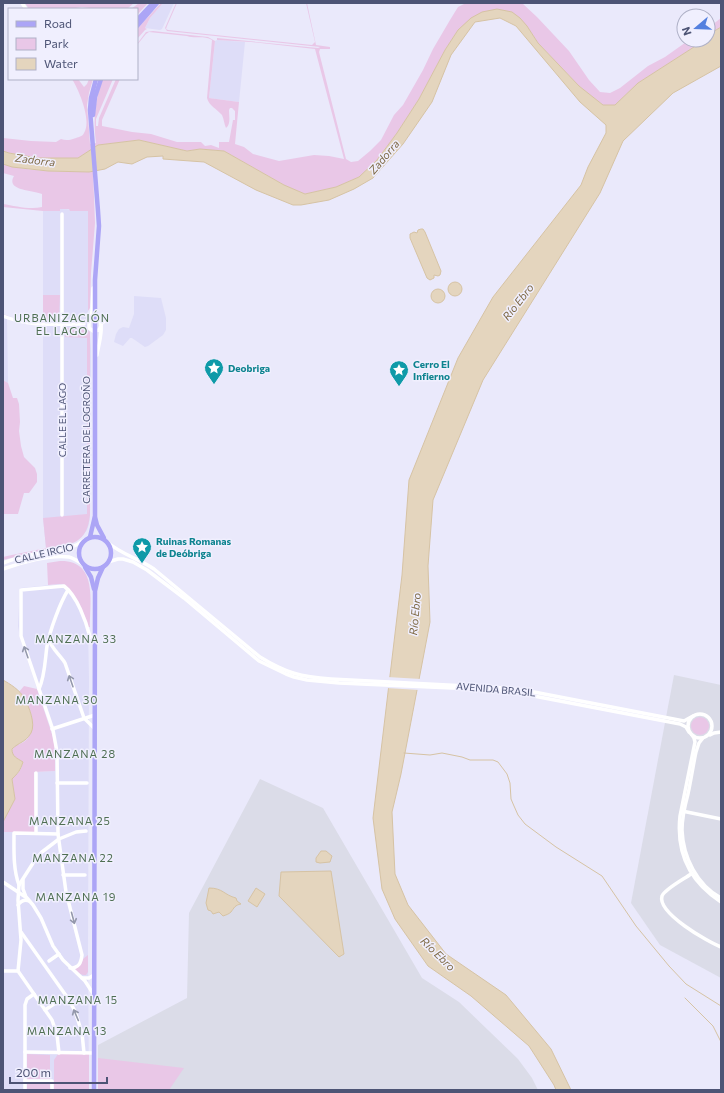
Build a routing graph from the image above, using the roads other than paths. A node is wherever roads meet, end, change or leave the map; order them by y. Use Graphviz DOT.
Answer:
graph roads {
  1 [pos="153,3"];
  2 [pos="157,3"];
  3 [pos="147,11"];
  4 [pos="138,18"];
  5 [pos="138,24"];
  6 [pos="96,80"];
  7 [pos="101,80"];
  8 [pos="91,125"];
  9 [pos="62,214"];
  10 [pos="95,280"];
  11 [pos="3,316"];
  12 [pos="96,318"];
  13 [pos="90,320"];
  14 [pos="62,324"];
  15 [pos="84,324"];
  16 [pos="101,325"];
  17 [pos="89,328"];
  18 [pos="95,331"];
  19 [pos="95,363"];
  20 [pos="62,515"];
  21 [pos="95,516"];
  22 [pos="90,537"];
  23 [pos="84,540"];
  24 [pos="106,541"];
  25 [pos="3,562"];
  26 [pos="108,562"];
  27 [pos="84,565"];
  28 [pos="103,567"];
  29 [pos="3,569"];
  30 [pos="68,590"];
  31 [pos="95,591"];
  32 [pos="184,596"];
  33 [pos="95,639"];
  34 [pos="49,645"];
  35 [pos="39,688"];
  36 [pos="94,715"];
  37 [pos="693,716"];
  38 [pos="84,718"];
  39 [pos="660,718"];
  40 [pos="94,723"];
  41 [pos="712,724"];
  42 [pos="94,728"];
  43 [pos="52,729"];
  44 [pos="720,732"];
  45 [pos="690,734"];
  46 [pos="709,735"];
  47 [pos="703,738"];
  48 [pos="36,773"];
  49 [pos="57,783"];
  50 [pos="87,783"];
  51 [pos="683,811"];
  52 [pos="721,819"];
  53 [pos="86,831"];
  54 [pos="36,833"];
  55 [pos="58,834"];
  56 [pos="59,839"];
  57 [pos="63,874"];
  58 [pos="692,874"];
  59 [pos="85,875"];
  60 [pos="16,877"];
  61 [pos="23,879"];
  62 [pos="3,882"];
  63 [pos="19,885"];
  64 [pos="11,888"];
  65 [pos="18,893"];
  66 [pos="27,898"];
  67 [pos="721,898"];
  68 [pos="18,900"];
  69 [pos="30,902"];
  70 [pos="721,902"];
  71 [pos="18,905"];
  72 [pos="20,932"];
  73 [pos="721,947"];
  74 [pos="59,954"];
  75 [pos="50,961"];
  76 [pos="73,969"];
  77 [pos="3,971"];
  78 [pos="18,971"];
  79 [pos="94,975"];
  80 [pos="81,978"];
  81 [pos="34,994"];
  82 [pos="94,995"];
  83 [pos="66,996"];
  84 [pos="45,1010"];
  85 [pos="25,1052"];
  86 [pos="59,1053"];
  87 [pos="84,1053"];
  88 [pos="94,1053"];
  89 [pos="26,1081"];
  90 [pos="26,1090"];
  91 [pos="52,1090"];
  92 [pos="94,1090"];
  1 -- 3 [label="main road"];
  2 -- 3 [label="main road"];
  3 -- 4 [label="main road"];
  3 -- 5 [label="main road"];
  6 -- 8 [label="main road"];
  7 -- 8 [label="main road"];
  8 -- 10 [label="main road, CARRETERA DE LOGROÑO"];
  9 -- 14 [label="street, CALLE EL LAGO"];
  10 -- 12 [label="main road, CARRETERA DE LOGROÑO"];
  10 -- 13 [label="street, CARRETERA DE LOGROÑO"];
  11 -- 14 [label="street"];
  12 -- 13 [label="street"];
  12 -- 16 [label="street"];
  12 -- 18 [label="main road, CARRETERA DE LOGROÑO"];
  13 -- 15 [label="street"];
  13 -- 17 [label="street, CARRETERA DE LOGROÑO"];
  14 -- 15 [label="street"];
  14 -- 20 [label="street, CALLE EL LAGO"];
  15 -- 17 [label="street"];
  16 -- 18 [label="street"];
  16 -- 19 [label="street, CARRETERA DE LOGROÑO"];
  17 -- 18 [label="street"];
  18 -- 19 [label="main road, CARRETERA DE LOGROÑO"];
  19 -- 21 [label="main road, CARRETERA DE LOGROÑO"];
  21 -- 22 [label="main road, CARRETERA DE LOGROÑO"];
  21 -- 24 [label="main road, CARRETERA DE LOGROÑO"];
  22 -- 23 [label="main road"];
  22 -- 24 [label="main road"];
  23 -- 25 [label="street, CALLE IRCIO"];
  23 -- 27 [label="main road"];
  24 -- 26 [label="main road"];
  24 -- 32 [label="street"];
  26 -- 28 [label="main road"];
  26 -- 32 [label="street"];
  27 -- 28 [label="main road"];
  27 -- 29 [label="street, CALLE IRCIO"];
  27 -- 31 [label="main road"];
  28 -- 31 [label="main road"];
  30 -- 33 [label="street"];
  30 -- 34 [label="street"];
  35 -- 30 [label="street, one-way"];
  31 -- 33 [label="main road"];
  32 -- 39 [label="street, AVENIDA BRASIL"];
  33 -- 36 [label="main road"];
  34 -- 35 [label="street"];
  38 -- 34 [label="street, one-way"];
  35 -- 43 [label="street"];
  36 -- 38 [label="street"];
  36 -- 40 [label="main road"];
  37 -- 39 [label="street"];
  37 -- 41 [label="street"];
  37 -- 45 [label="street"];
  38 -- 40 [label="street"];
  38 -- 42 [label="street"];
  38 -- 43 [label="street"];
  39 -- 45 [label="street"];
  40 -- 42 [label="main road"];
  41 -- 44 [label="street"];
  41 -- 46 [label="street"];
  42 -- 79 [label="main road"];
  43 -- 49 [label="street"];
  44 -- 46 [label="street"];
  45 -- 47 [label="street"];
  45 -- 51 [label="street"];
  46 -- 47 [label="street"];
  47 -- 51 [label="street"];
  48 -- 54 [label="street"];
  49 -- 50 [label="street"];
  49 -- 55 [label="street"];
  51 -- 52 [label="street"];
  51 -- 58 [label="street"];
  51 -- 67 [label="street"];
  53 -- 56 [label="street"];
  54 -- 55 [label="street"];
  54 -- 60 [label="street"];
  55 -- 56 [label="street"];
  56 -- 57 [label="street"];
  56 -- 61 [label="street"];
  57 -- 59 [label="street"];
  57 -- 76 [label="street, one-way"];
  58 -- 70 [label="street"];
  58 -- 73 [label="street"];
  60 -- 61 [label="street"];
  60 -- 63 [label="street"];
  60 -- 64 [label="street"];
  61 -- 63 [label="street"];
  61 -- 66 [label="street"];
  62 -- 64 [label="street"];
  63 -- 65 [label="street"];
  64 -- 65 [label="street"];
  64 -- 68 [label="street"];
  65 -- 66 [label="street"];
  65 -- 68 [label="street"];
  66 -- 69 [label="street"];
  68 -- 71 [label="street"];
  69 -- 71 [label="street"];
  69 -- 74 [label="street"];
  71 -- 72 [label="street"];
  72 -- 78 [label="street"];
  72 -- 83 [label="street"];
  74 -- 75 [label="street"];
  74 -- 76 [label="street"];
  76 -- 80 [label="street"];
  77 -- 78 [label="street"];
  78 -- 81 [label="street"];
  79 -- 80 [label="street"];
  79 -- 82 [label="main road"];
  80 -- 82 [label="street"];
  81 -- 84 [label="street"];
  81 -- 85 [label="street"];
  82 -- 88 [label="main road"];
  83 -- 84 [label="street"];
  87 -- 83 [label="street, one-way"];
  84 -- 86 [label="street"];
  85 -- 86 [label="street"];
  85 -- 89 [label="street"];
  86 -- 87 [label="street"];
  87 -- 88 [label="street"];
  88 -- 92 [label="main road"];
  89 -- 90 [label="street"];
  89 -- 91 [label="street"];
}
